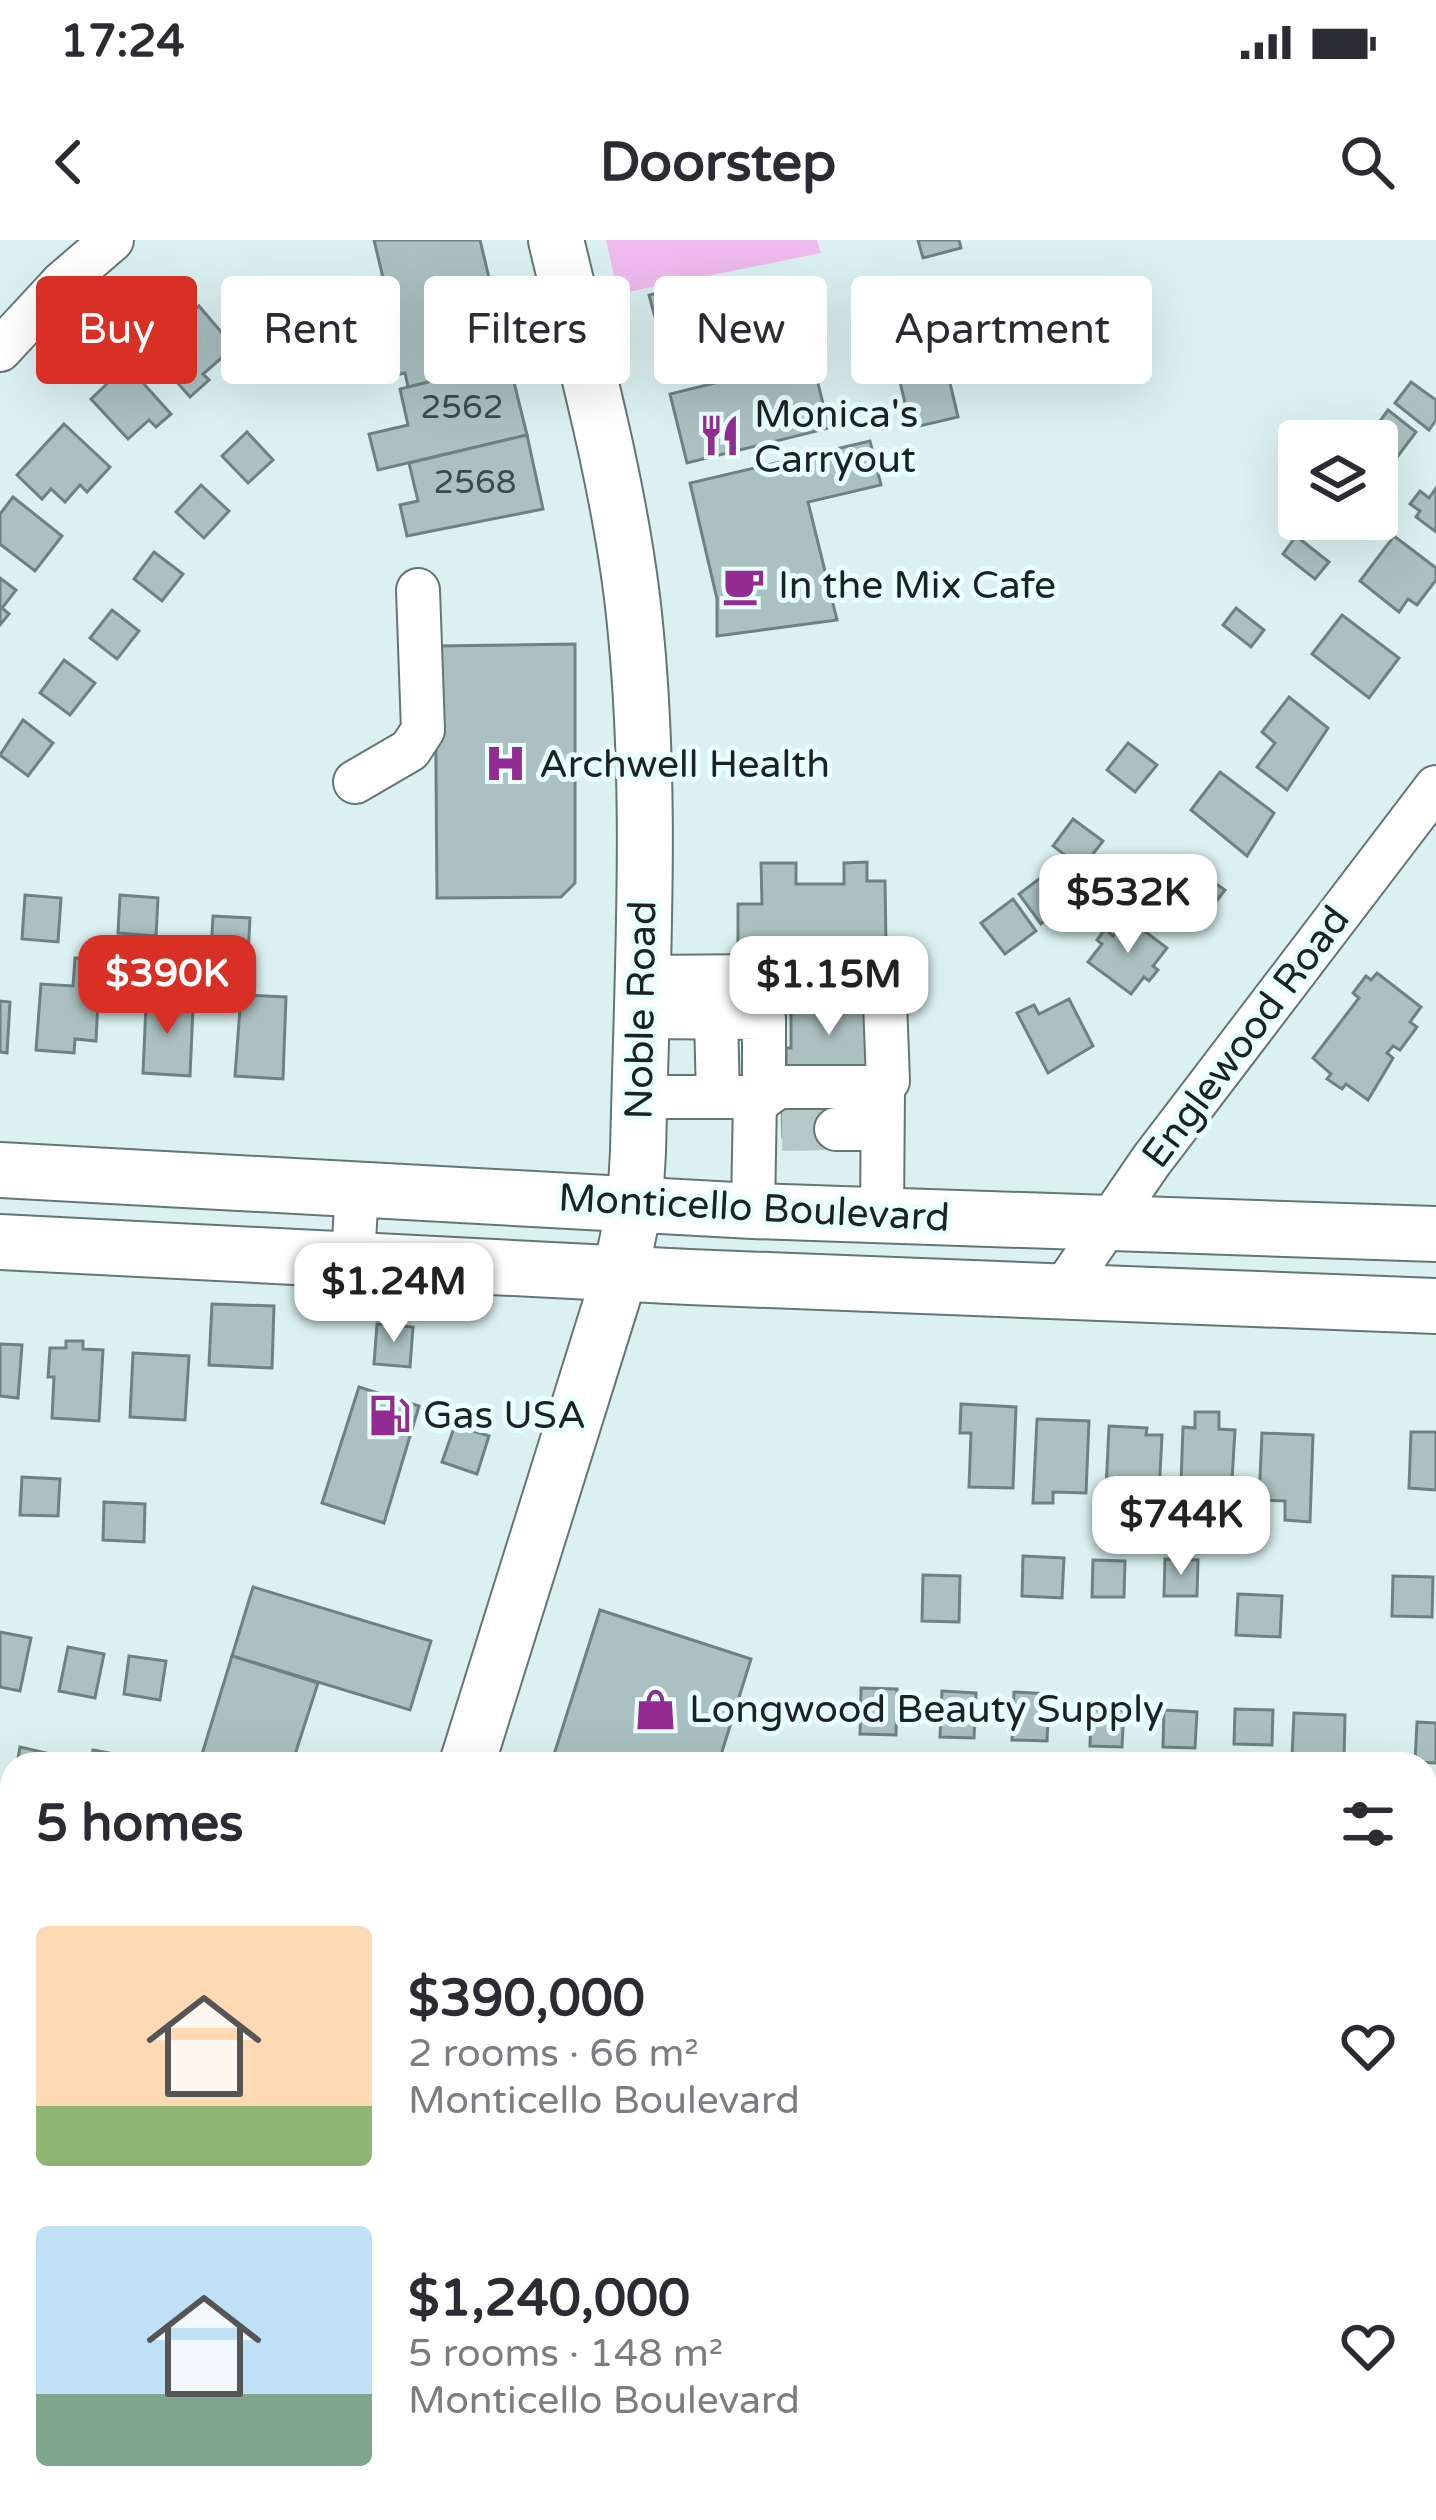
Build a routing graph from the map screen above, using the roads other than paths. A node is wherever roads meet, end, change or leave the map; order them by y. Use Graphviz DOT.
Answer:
graph roads {
  1 [pos="112,240"];
  2 [pos="556,240"];
  3 [pos="0,350"];
  4 [pos="418,590"];
  5 [pos="355,782"];
  6 [pos="1436,787"];
  7 [pos="641,997"];
  8 [pos="638,1097"];
  9 [pos="881,1108"];
  10 [pos="755,1110"];
  11 [pos="836,1129"];
  12 [pos="0,1170"];
  13 [pos="357,1188"];
  14 [pos="635,1203"];
  15 [pos="753,1210"];
  16 [pos="869,1215"];
  17 [pos="1109,1222"];
  18 [pos="1436,1234"];
  19 [pos="0,1241"];
  20 [pos="353,1259"];
  21 [pos="621,1271"];
  22 [pos="857,1283"];
  23 [pos="1062,1292"];
  24 [pos="1436,1306"];
  25 [pos="471,1752"];
  1 -- 3 [label="street"];
  2 -- 7 [label="main road, Noble Road"];
  4 -- 5 [label="street"];
  6 -- 17 [label="street, Englewood Road"];
  7 -- 8 [label="main road, Noble Road"];
  7 -- 9 [label="street"];
  7 -- 10 [label="street"];
  8 -- 10 [label="street"];
  8 -- 14 [label="main road, Noble Road"];
  9 -- 10 [label="street"];
  9 -- 11 [label="street"];
  9 -- 16 [label="street"];
  10 -- 15 [label="street"];
  12 -- 13 [label="main road, Monticello Boulevard"];
  13 -- 14 [label="main road, Monticello Boulevard"];
  13 -- 20 [label="street"];
  14 -- 15 [label="main road, Monticello Boulevard"];
  14 -- 21 [label="main road, Noble Road"];
  15 -- 16 [label="main road, Monticello Boulevard"];
  16 -- 17 [label="main road, Monticello Boulevard"];
  16 -- 22 [label="street"];
  17 -- 18 [label="main road, Monticello Boulevard"];
  17 -- 23 [label="street, Englewood Road"];
  19 -- 20 [label="main road, Monticello Boulevard"];
  20 -- 21 [label="main road, Monticello Boulevard"];
  21 -- 22 [label="main road, Monticello Boulevard"];
  21 -- 25 [label="main road, Noble Road"];
  22 -- 23 [label="main road, Monticello Boulevard"];
  23 -- 24 [label="main road, Monticello Boulevard"];
}
